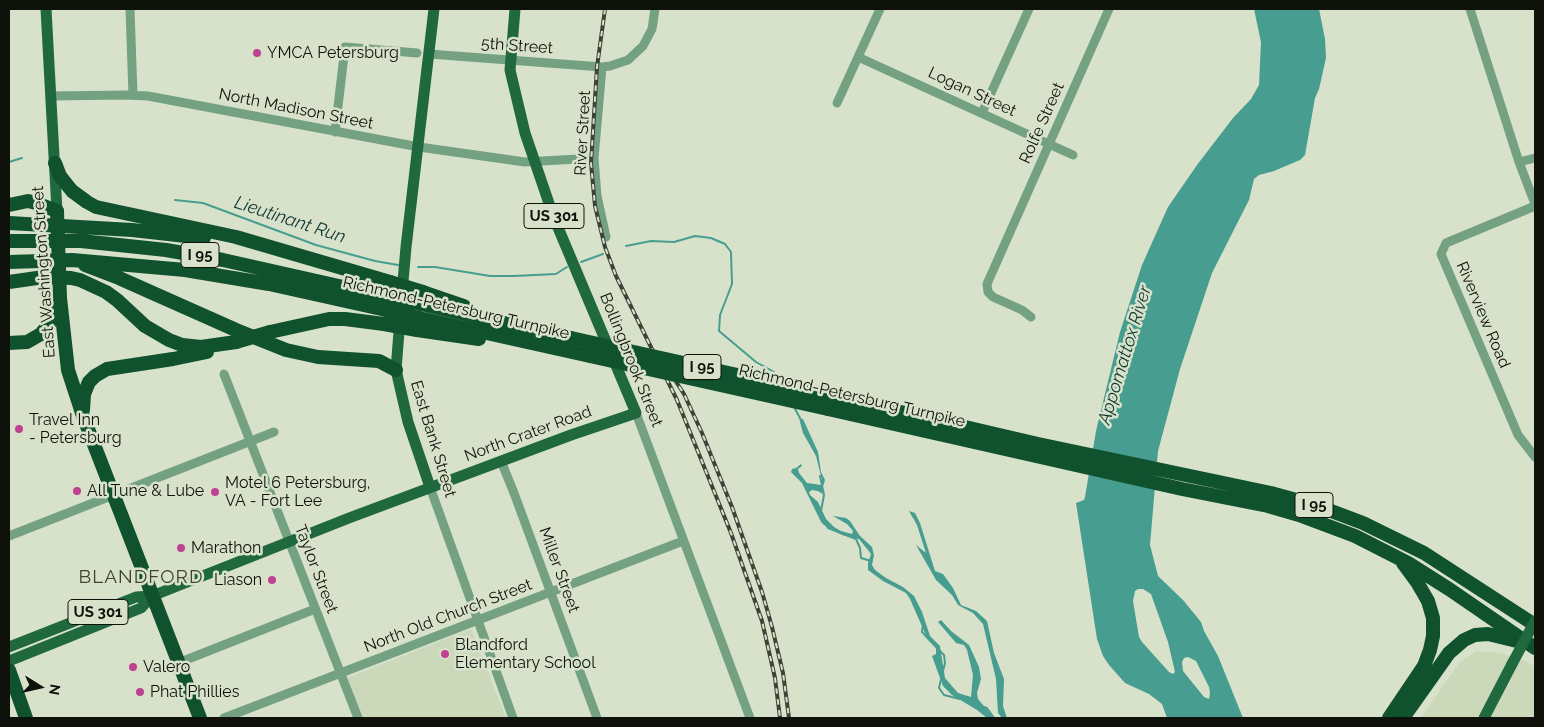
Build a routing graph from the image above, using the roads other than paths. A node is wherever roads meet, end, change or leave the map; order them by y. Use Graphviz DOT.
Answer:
graph roads {
  1 [pos="46,9"];
  2 [pos="130,9"];
  3 [pos="434,9"];
  4 [pos="515,9"];
  5 [pos="655,9"];
  6 [pos="880,9"];
  7 [pos="1029,9"];
  8 [pos="1109,9"];
  9 [pos="1470,9"];
  10 [pos="416,53"];
  11 [pos="429,54"];
  12 [pos="858,57"];
  13 [pos="510,60"];
  14 [pos="602,67"];
  15 [pos="134,95"];
  16 [pos="51,96"];
  17 [pos="837,103"];
  18 [pos="982,113"];
  19 [pos="335,132"];
  20 [pos="1049,143"];
  21 [pos="419,147"];
  22 [pos="1073,155"];
  23 [pos="1535,158"];
  24 [pos="578,159"];
  25 [pos="535,162"];
  26 [pos="1519,162"];
  27 [pos="54,163"];
  28 [pos="14,203"];
  29 [pos="1535,205"];
  30 [pos="57,211"];
  31 [pos="9,223"];
  32 [pos="606,237"];
  33 [pos="9,241"];
  34 [pos="303,257"];
  35 [pos="72,260"];
  36 [pos="9,262"];
  37 [pos="9,282"];
  38 [pos="60,298"];
  39 [pos="387,304"];
  40 [pos="420,311"];
  41 [pos="1031,317"];
  42 [pos="236,342"];
  43 [pos="9,343"];
  44 [pos="570,344"];
  45 [pos="396,370"];
  46 [pos="224,374"];
  47 [pos="830,402"];
  48 [pos="636,413"];
  49 [pos="82,416"];
  50 [pos="274,432"];
  51 [pos="250,441"];
  52 [pos="1535,457"];
  53 [pos="501,461"];
  54 [pos="430,487"];
  55 [pos="113,495"];
  56 [pos="9,536"];
  57 [pos="683,541"];
  58 [pos="289,542"];
  59 [pos="1399,559"];
  60 [pos="551,592"];
  61 [pos="152,596"];
  62 [pos="315,609"];
  63 [pos="1516,612"];
  64 [pos="477,620"];
  65 [pos="1535,620"];
  66 [pos="1535,625"];
  67 [pos="1533,646"];
  68 [pos="9,647"];
  69 [pos="9,661"];
  70 [pos="178,663"];
  71 [pos="9,670"];
  72 [pos="340,673"];
  73 [pos="26,718"];
  74 [pos="200,718"];
  75 [pos="224,718"];
  76 [pos="358,718"];
  77 [pos="513,718"];
  78 [pos="597,718"];
  79 [pos="750,718"];
  80 [pos="1389,718"];
  81 [pos="1403,718"];
  82 [pos="1484,718"];
  1 -- 16 [label="main road, East Washington Street"];
  2 -- 15 [label="street"];
  3 -- 11 [label="main road, East Bank Street"];
  4 -- 13 [label="main road, Bollingbrook Street / US 301"];
  5 -- 14 [label="street"];
  6 -- 12 [label="street"];
  7 -- 18 [label="street"];
  8 -- 20 [label="street, Rolfe Street"];
  9 -- 26 [label="street"];
  10 -- 19 [label="street"];
  11 -- 13 [label="street, 5th Street"];
  11 -- 21 [label="main road, East Bank Street"];
  12 -- 17 [label="street"];
  12 -- 18 [label="street, Logan Street"];
  13 -- 14 [label="street, 5th Street"];
  13 -- 25 [label="main road, Bollingbrook Street / US 301"];
  14 -- 32 [label="street, River Street"];
  15 -- 16 [label="street, North Madison Street"];
  15 -- 19 [label="street, North Madison Street"];
  16 -- 27 [label="main road, East Washington Street"];
  18 -- 20 [label="street, Logan Street"];
  19 -- 21 [label="street, North Madison Street"];
  20 -- 22 [label="street, Logan Street"];
  20 -- 41 [label="street, Rolfe Street"];
  21 -- 25 [label="street, North Madison Street"];
  21 -- 45 [label="main road, East Bank Street"];
  23 -- 26 [label="street"];
  24 -- 25 [label="street, North Madison Street"];
  25 -- 48 [label="main road, Bollingbrook Street / US 301"];
  26 -- 29 [label="street"];
  27 -- 30 [label="main road, East Washington Street"];
  27 -- 34 [label="highway"];
  28 -- 30 [label="highway"];
  29 -- 52 [label="street, Riverview Road"];
  30 -- 38 [label="highway, East Washington Street, bridge"];
  31 -- 34 [label="highway"];
  33 -- 39 [label="highway, Richmond-Petersburg Turnpike / I 95"];
  34 -- 40 [label="highway, bridge"];
  35 -- 36 [label="highway, Richmond-Petersburg Turnpike / I 95"];
  35 -- 39 [label="highway, Richmond-Petersburg Turnpike / I 95"];
  35 -- 45 [label="highway"];
  37 -- 42 [label="highway"];
  38 -- 43 [label="highway"];
  38 -- 49 [label="highway, East Washington Street"];
  39 -- 40 [label="highway, Richmond-Petersburg Turnpike / I 95, bridge"];
  40 -- 42 [label="highway, bridge"];
  40 -- 44 [label="highway, Richmond-Petersburg Turnpike / I 95"];
  40 -- 44 [label="highway, Richmond-Petersburg Turnpike / I 95"];
  42 -- 49 [label="highway"];
  44 -- 47 [label="highway, Richmond-Petersburg Turnpike / I 95, bridge"];
  44 -- 47 [label="highway, Richmond-Petersburg Turnpike / I 95, bridge"];
  45 -- 54 [label="main road, East Bank Street"];
  46 -- 51 [label="street, Taylor Street"];
  47 -- 59 [label="highway, Richmond-Petersburg Turnpike / I 95"];
  47 -- 63 [label="highway, Richmond-Petersburg Turnpike / I 95"];
  48 -- 53 [label="main road, North Crater Road / US 301"];
  48 -- 57 [label="street, Bollingbrook Street"];
  49 -- 55 [label="highway, East Washington Street"];
  50 -- 51 [label="street"];
  51 -- 55 [label="street"];
  51 -- 58 [label="street, Taylor Street"];
  53 -- 54 [label="main road, North Crater Road / US 301"];
  53 -- 60 [label="street, Miller Street"];
  54 -- 58 [label="main road, North Crater Road / US 301"];
  54 -- 64 [label="street, East Bank Street"];
  55 -- 56 [label="street"];
  55 -- 61 [label="highway, East Washington Street"];
  57 -- 60 [label="street, North Old Church Street"];
  57 -- 79 [label="street, Bollingbrook Street"];
  58 -- 61 [label="main road, North Crater Road / US 301"];
  58 -- 62 [label="street, Taylor Street"];
  59 -- 67 [label="highway, Richmond-Petersburg Turnpike / I 95"];
  59 -- 80 [label="highway"];
  60 -- 64 [label="street, North Old Church Street"];
  60 -- 78 [label="street, Miller Street"];
  61 -- 68 [label="main road, US 301"];
  61 -- 69 [label="main road, US 301"];
  61 -- 70 [label="highway, East Washington Street"];
  62 -- 70 [label="street"];
  62 -- 72 [label="street, Taylor Street"];
  63 -- 65 [label="highway"];
  63 -- 66 [label="highway, Richmond-Petersburg Turnpike / I 95"];
  64 -- 72 [label="street, North Old Church Street"];
  64 -- 77 [label="street, East Bank Street"];
  65 -- 82 [label="main road, bridge"];
  67 -- 81 [label="highway"];
  70 -- 74 [label="highway, East Washington Street"];
  71 -- 73 [label="highway"];
  72 -- 75 [label="street, North Old Church Street"];
  72 -- 76 [label="street, Taylor Street"];
}
